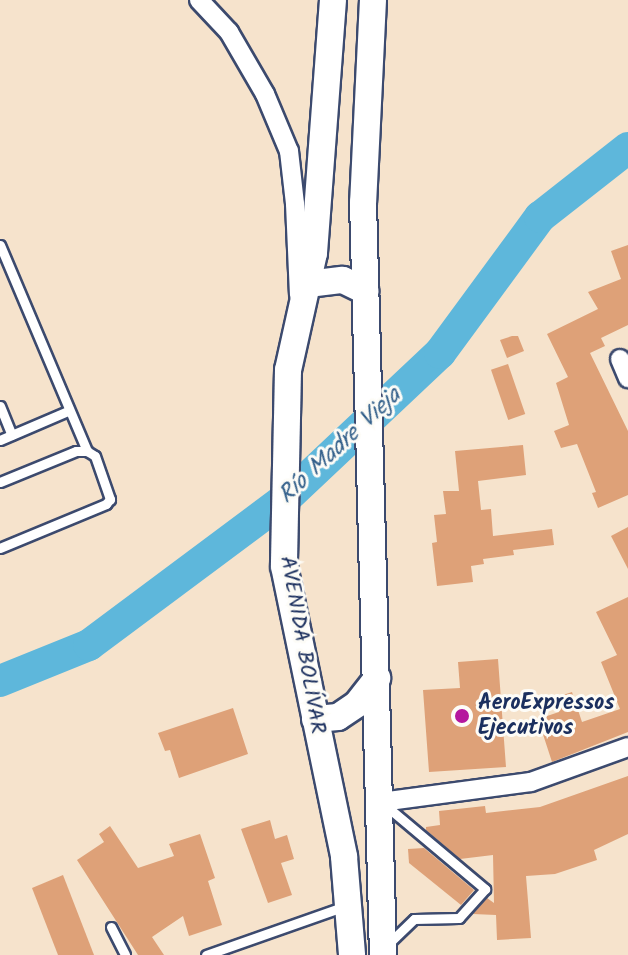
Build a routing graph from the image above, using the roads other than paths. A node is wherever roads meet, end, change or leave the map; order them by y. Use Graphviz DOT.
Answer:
graph roads {
  1 [pos="199,0"];
  2 [pos="333,0"];
  3 [pos="373,0"];
  4 [pos="0,245"];
  5 [pos="308,284"];
  6 [pos="366,291"];
  7 [pos="302,313"];
  8 [pos="625,356"];
  9 [pos="628,378"];
  10 [pos="0,406"];
  11 [pos="68,411"];
  12 [pos="12,435"];
  13 [pos="0,440"];
  14 [pos="87,451"];
  15 [pos="0,482"];
  16 [pos="0,548"];
  17 [pos="377,678"];
  18 [pos="313,714"];
  19 [pos="628,747"];
  20 [pos="381,802"];
  21 [pos="348,905"];
  22 [pos="111,927"];
  23 [pos="383,952"];
  24 [pos="125,955"];
  25 [pos="206,955"];
  26 [pos="352,955"];
  1 -- 7 [label="street"];
  2 -- 5 [label="main road, AVENIDA BOLÍVAR"];
  3 -- 6 [label="main road"];
  4 -- 11 [label="lane"];
  5 -- 6 [label="main road"];
  5 -- 7 [label="main road, AVENIDA BOLÍVAR"];
  6 -- 17 [label="main road"];
  7 -- 18 [label="main road, AVENIDA BOLÍVAR"];
  8 -- 9 [label="street"];
  10 -- 12 [label="lane"];
  11 -- 12 [label="lane"];
  11 -- 14 [label="lane"];
  12 -- 13 [label="lane"];
  14 -- 15 [label="lane"];
  14 -- 16 [label="lane"];
  17 -- 18 [label="main road"];
  17 -- 20 [label="main road"];
  18 -- 21 [label="main road, AVENIDA BOLÍVAR"];
  19 -- 20 [label="street"];
  20 -- 23 [label="main road"];
  20 -- 23 [label="lane"];
  21 -- 25 [label="lane"];
  21 -- 26 [label="main road, AVENIDA BOLÍVAR"];
  22 -- 24 [label="lane"];
}
